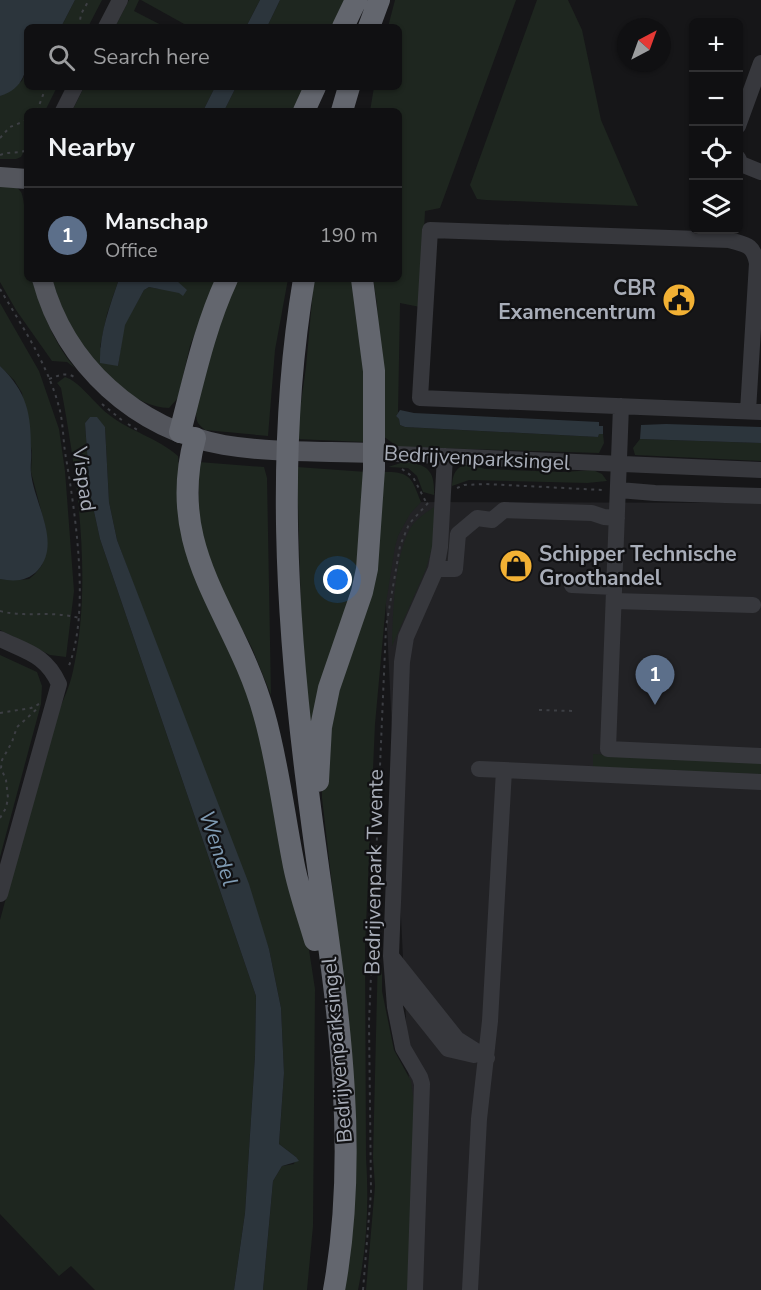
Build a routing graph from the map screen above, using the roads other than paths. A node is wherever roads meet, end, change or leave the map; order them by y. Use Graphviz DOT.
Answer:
graph roads {
  1 [pos="120,0"];
  2 [pos="356,0"];
  3 [pos="366,0"];
  4 [pos="379,0"];
  5 [pos="387,0"];
  6 [pos="108,24"];
  7 [pos="344,24"];
  8 [pos="357,24"];
  9 [pos="370,24"];
  10 [pos="381,24"];
  11 [pos="761,63"];
  12 [pos="74,90"];
  13 [pos="314,90"];
  14 [pos="336,90"];
  15 [pos="348,90"];
  16 [pos="363,90"];
  17 [pos="64,108"];
  18 [pos="305,108"];
  19 [pos="331,108"];
  20 [pos="343,108"];
  21 [pos="360,108"];
  22 [pos="743,112"];
  23 [pos="743,165"];
  24 [pos="761,172"];
  25 [pos="0,177"];
  26 [pos="24,179"];
  27 [pos="43,282"];
  28 [pos="226,282"];
  29 [pos="292,282"];
  30 [pos="304,282"];
  31 [pos="362,282"];
  32 [pos="621,406"];
  33 [pos="754,412"];
  34 [pos="282,422"];
  35 [pos="188,435"];
  36 [pos="374,453"];
  37 [pos="445,456"];
  38 [pos="620,464"];
  39 [pos="761,470"];
  40 [pos="280,486"];
  41 [pos="619,490"];
  42 [pos="761,496"];
  43 [pos="617,521"];
  44 [pos="592,524"];
  45 [pos="436,569"];
  46 [pos="572,581"];
  47 [pos="614,589"];
  48 [pos="753,605"];
  49 [pos="0,639"];
  50 [pos="761,756"];
  51 [pos="479,769"];
  52 [pos="504,770"];
  53 [pos="761,782"];
  54 [pos="315,845"];
  55 [pos="0,894"];
  56 [pos="315,940"];
  57 [pos="391,956"];
  58 [pos="393,980"];
  59 [pos="487,1058"];
  60 [pos="322,1290"];
  61 [pos="334,1290"];
  62 [pos="415,1290"];
  63 [pos="471,1290"];
  1 -- 6 [label="street"];
  2 -- 7 [label="highway"];
  3 -- 8 [label="highway"];
  4 -- 9 [label="highway"];
  5 -- 10 [label="highway"];
  11 -- 22 [label="street"];
  12 -- 17 [label="street"];
  13 -- 18 [label="highway"];
  14 -- 19 [label="highway"];
  15 -- 20 [label="highway"];
  16 -- 21 [label="highway"];
  23 -- 24 [label="street"];
  25 -- 26 [label="main road"];
  27 -- 35 [label="main road, Bedrijvenparksingel"];
  28 -- 35 [label="highway"];
  29 -- 34 [label="highway"];
  30 -- 34 [label="highway"];
  31 -- 36 [label="highway"];
  32 -- 33 [label="street"];
  32 -- 33 [label="street"];
  32 -- 38 [label="street"];
  34 -- 40 [label="highway"];
  35 -- 36 [label="main road, Bedrijvenparksingel"];
  35 -- 56 [label="highway"];
  36 -- 37 [label="street, Bedrijvenparksingel"];
  36 -- 54 [label="highway"];
  37 -- 38 [label="street, Bedrijvenparksingel"];
  37 -- 45 [label="street, Bedrijvenpark Twente"];
  38 -- 39 [label="street, Bedrijvenparksingel"];
  38 -- 41 [label="street"];
  40 -- 54 [label="highway"];
  40 -- 56 [label="highway"];
  41 -- 42 [label="street"];
  41 -- 43 [label="street"];
  43 -- 44 [label="street"];
  43 -- 45 [label="street"];
  43 -- 47 [label="street"];
  45 -- 57 [label="street, Bedrijvenpark Twente"];
  46 -- 47 [label="street"];
  47 -- 48 [label="street"];
  47 -- 50 [label="street"];
  49 -- 55 [label="street"];
  51 -- 52 [label="street"];
  52 -- 53 [label="street"];
  52 -- 59 [label="street"];
  54 -- 61 [label="highway, Bedrijvenparksingel"];
  56 -- 60 [label="highway, Bedrijvenparksingel"];
  57 -- 58 [label="street, Bedrijvenpark Twente"];
  57 -- 59 [label="street"];
  58 -- 59 [label="street"];
  58 -- 62 [label="street, Bedrijvenpark Twente"];
  59 -- 63 [label="street"];
}
